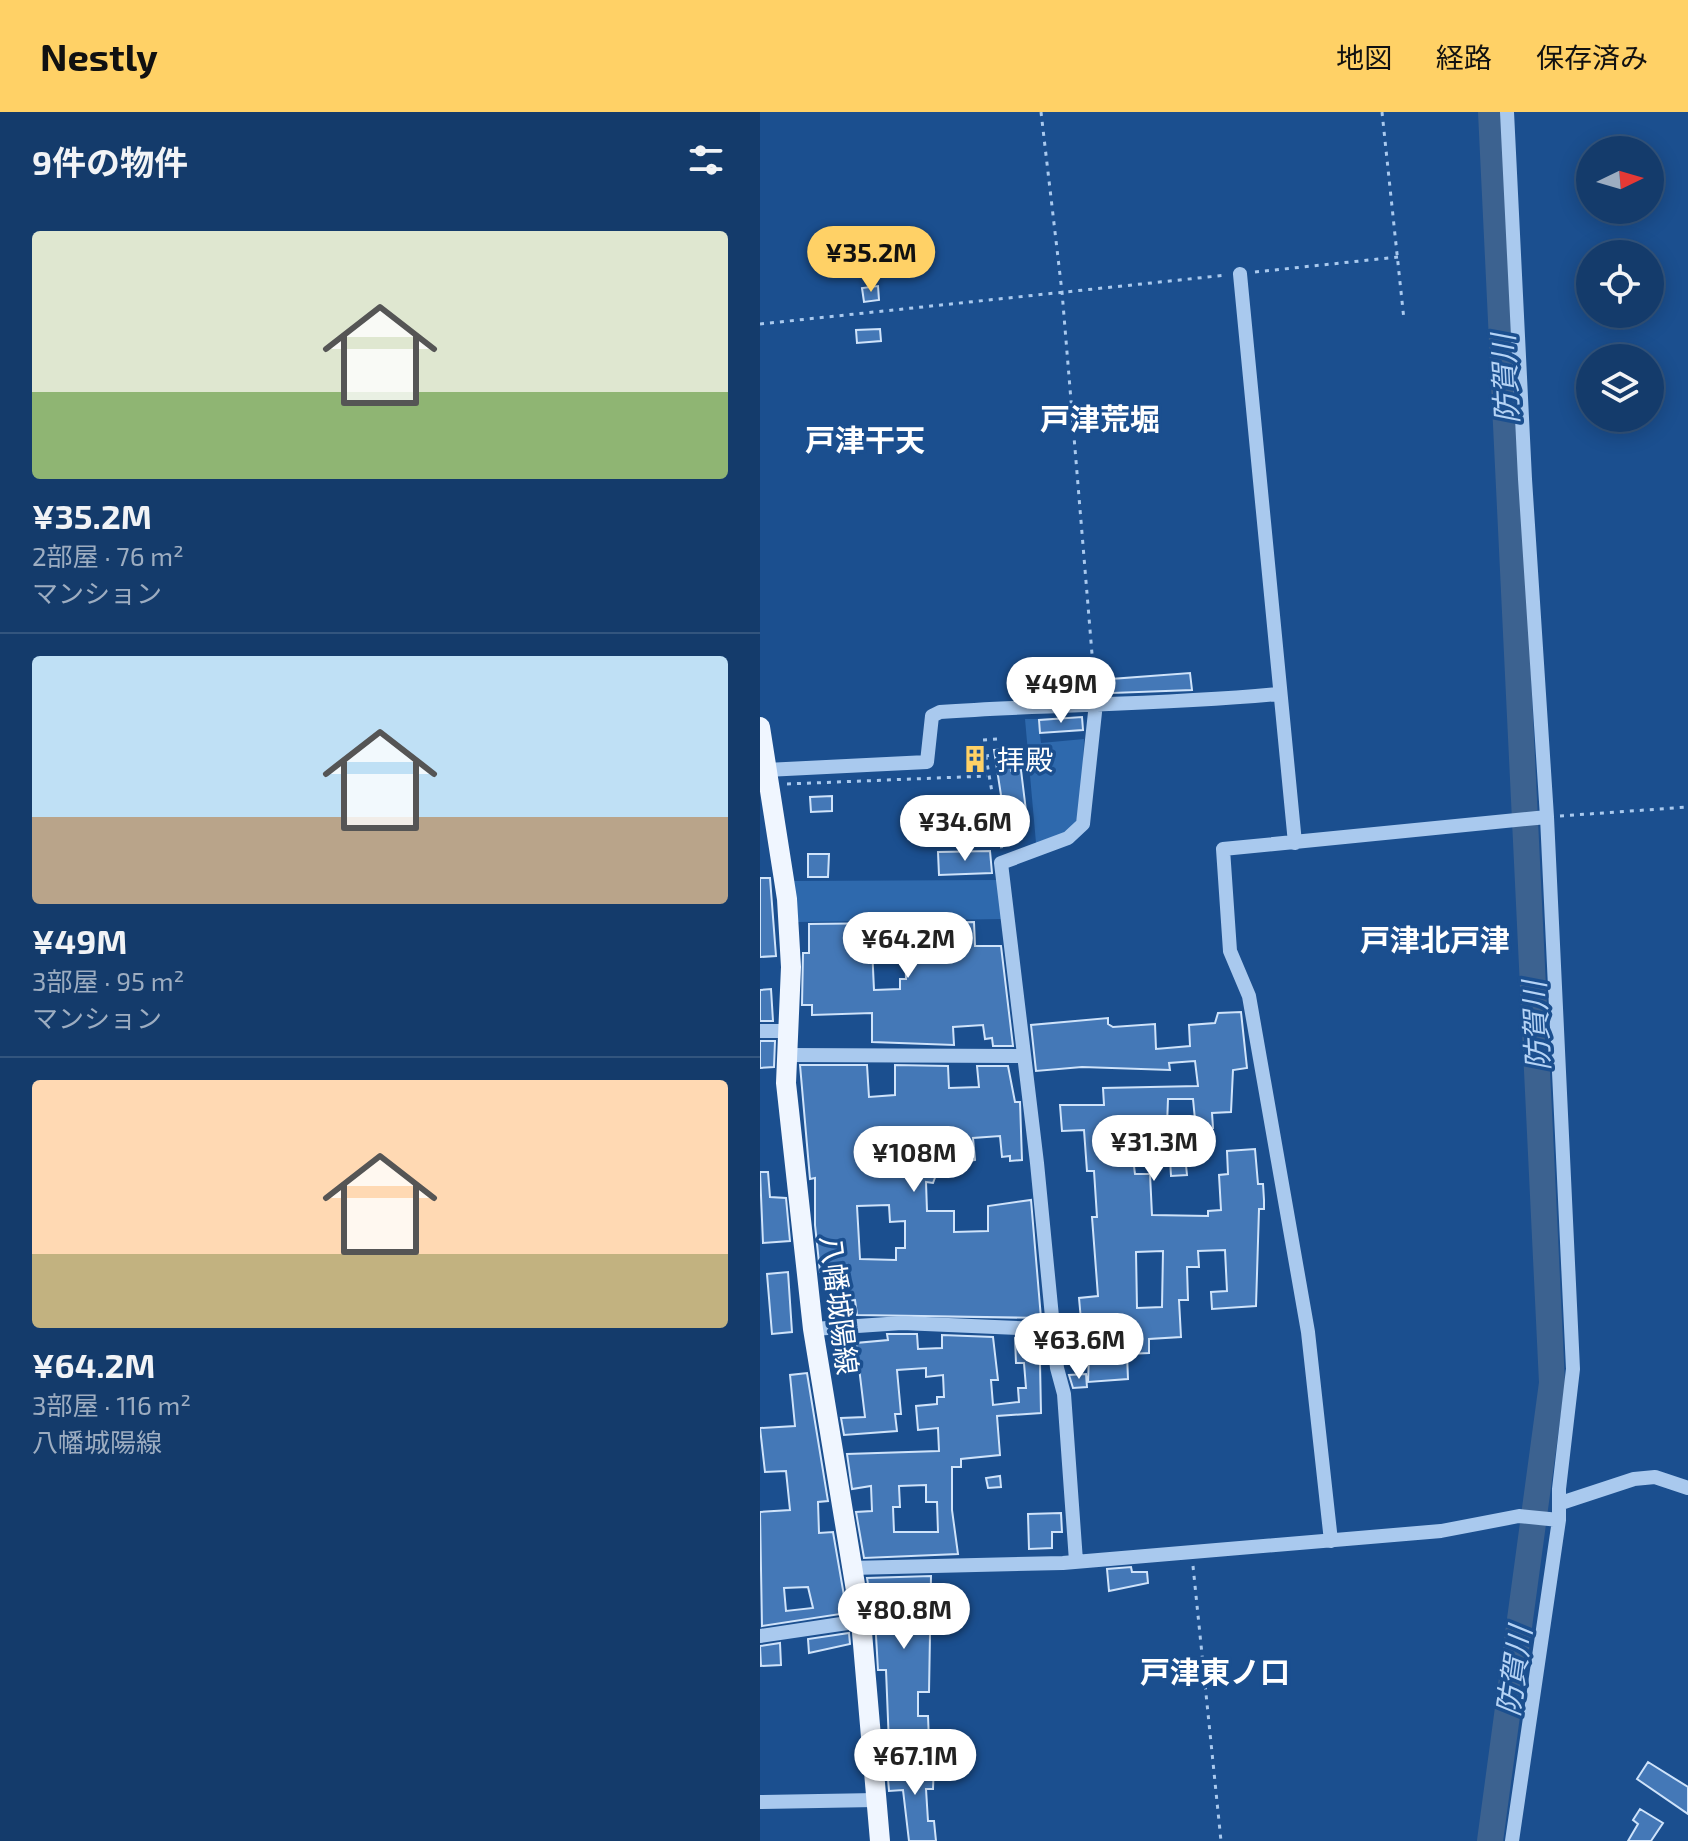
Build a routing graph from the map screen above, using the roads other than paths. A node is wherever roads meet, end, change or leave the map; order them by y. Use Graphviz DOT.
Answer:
graph roads {
  1 [pos="1507,112"];
  2 [pos="1240,274"];
  3 [pos="1278,694"];
  4 [pos="1096,703"];
  5 [pos="760,727"];
  6 [pos="768,777"];
  7 [pos="1547,817"];
  8 [pos="1295,843"];
  9 [pos="760,1031"];
  10 [pos="789,1031"];
  11 [pos="787,1055"];
  12 [pos="1023,1056"];
  13 [pos="1052,1324"];
  14 [pos="813,1329"];
  15 [pos="1688,1488"];
  16 [pos="1561,1503"];
  17 [pos="1556,1519"];
  18 [pos="1331,1541"];
  19 [pos="1076,1561"];
  20 [pos="850,1568"];
  21 [pos="861,1621"];
  22 [pos="760,1636"];
  23 [pos="876,1800"];
  24 [pos="760,1802"];
  25 [pos="880,1841"];
  26 [pos="1512,1841"];
  1 -- 7 [label="street"];
  2 -- 3 [label="street"];
  3 -- 4 [label="street"];
  3 -- 8 [label="street"];
  4 -- 6 [label="street"];
  4 -- 12 [label="street"];
  5 -- 6 [label="main road, 八幡城陽線"];
  6 -- 10 [label="main road, 八幡城陽線"];
  7 -- 8 [label="street"];
  7 -- 16 [label="street"];
  8 -- 18 [label="street"];
  9 -- 10 [label="street"];
  10 -- 11 [label="main road, 八幡城陽線"];
  11 -- 12 [label="street"];
  11 -- 14 [label="main road, 八幡城陽線"];
  12 -- 13 [label="street"];
  13 -- 14 [label="street"];
  13 -- 19 [label="street"];
  14 -- 20 [label="main road, 八幡城陽線"];
  15 -- 16 [label="street"];
  16 -- 17 [label="street"];
  17 -- 18 [label="street"];
  17 -- 26 [label="street"];
  18 -- 19 [label="street"];
  19 -- 20 [label="street"];
  20 -- 21 [label="main road, 八幡城陽線"];
  21 -- 22 [label="street"];
  21 -- 23 [label="main road, 八幡城陽線"];
  23 -- 24 [label="street"];
  23 -- 25 [label="main road, 八幡城陽線"];
}
